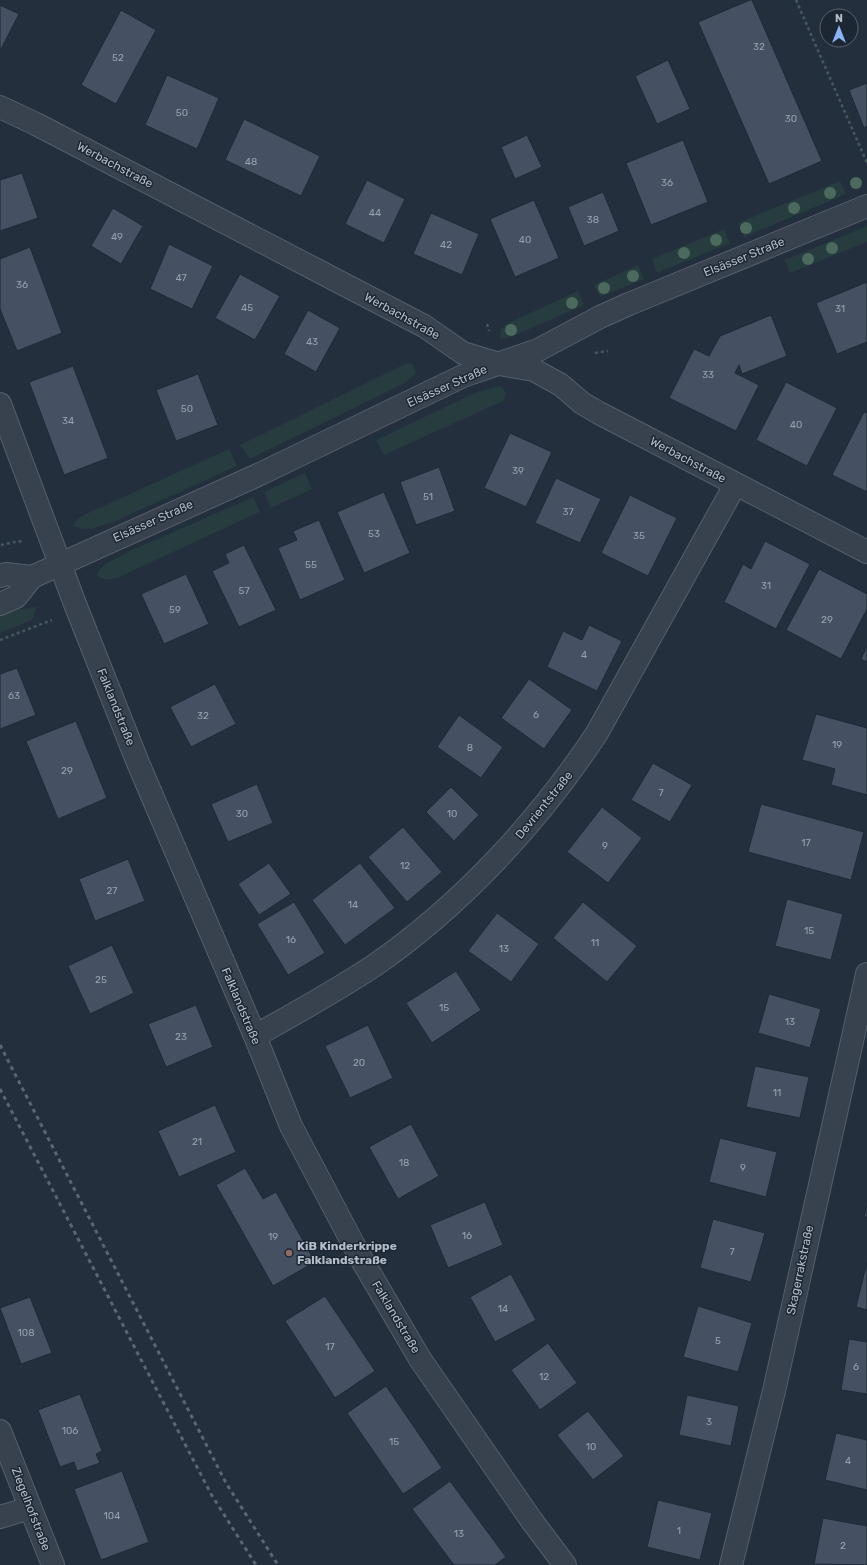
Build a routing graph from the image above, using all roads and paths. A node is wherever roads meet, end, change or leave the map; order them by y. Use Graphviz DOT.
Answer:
graph roads {
  1 [pos="796,0"];
  2 [pos="0,107"];
  3 [pos="867,163"];
  4 [pos="867,206"];
  5 [pos="499,364"];
  6 [pos="0,404"];
  7 [pos="735,485"];
  8 [pos="867,552"];
  9 [pos="61,563"];
  10 [pos="0,576"];
  11 [pos="32,577"];
  12 [pos="0,604"];
  13 [pos="78,611"];
  14 [pos="0,640"];
  15 [pos="867,974"];
  16 [pos="255,1036"];
  17 [pos="0,1431"];
  18 [pos="30,1508"];
  19 [pos="0,1517"];
  20 [pos="52,1565"];
  21 [pos="565,1565"];
  22 [pos="731,1565"];
  1 -- 3 [label="path"];
  2 -- 5 [label="street, Werbachstraße"];
  4 -- 5 [label="street, Elsässer Straße"];
  5 -- 7 [label="street, Werbachstraße"];
  5 -- 9 [label="street, Elsässer Straße"];
  6 -- 9 [label="street, Falklandstraße"];
  7 -- 8 [label="street, Werbachstraße"];
  7 -- 16 [label="street, Devrientstraße"];
  9 -- 11 [label="street, Elsässer Straße"];
  9 -- 13 [label="street, Falklandstraße"];
  10 -- 11 [label="street"];
  11 -- 12 [label="street, Elsässer Straße"];
  13 -- 14 [label="path"];
  13 -- 16 [label="street, Falklandstraße"];
  15 -- 22 [label="street, Skagerrakstraße"];
  16 -- 21 [label="street, Falklandstraße"];
  17 -- 18 [label="street, Ziegelhofstraße"];
  18 -- 19 [label="street"];
  18 -- 20 [label="street, Ziegelhofstraße"];
}
